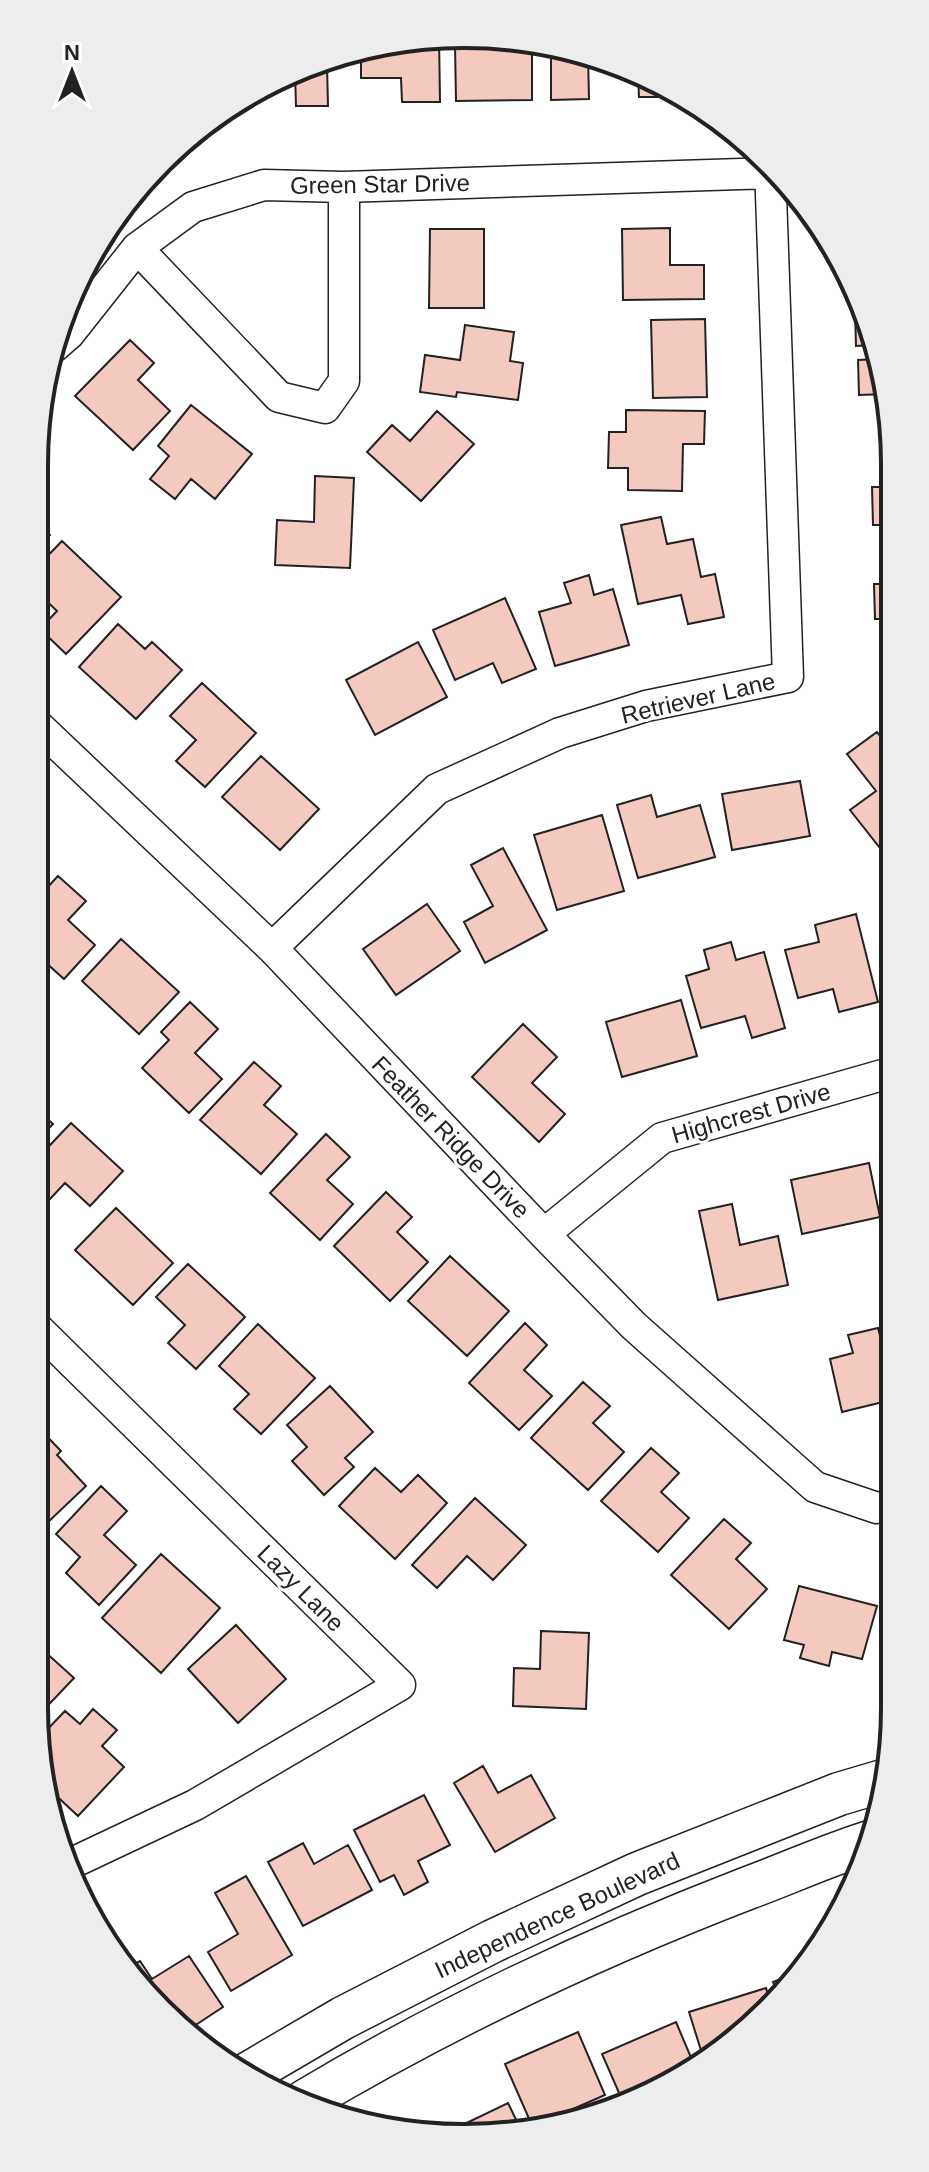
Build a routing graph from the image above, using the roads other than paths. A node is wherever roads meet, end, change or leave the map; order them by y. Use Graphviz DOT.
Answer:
graph roads {
  1 [pos="759,170"];
  2 [pos="770,182"];
  3 [pos="344,187"];
  4 [pos="137,248"];
  5 [pos="69,334"];
  6 [pos="48,735"];
  7 [pos="272,948"];
  8 [pos="881,1075"];
  9 [pos="544,1234"];
  10 [pos="48,1339"];
  11 [pos="881,1507"];
  12 [pos="874,1784"];
  13 [pos="857,1847"];
  14 [pos="78,1861"];
  15 [pos="493,1941"];
  16 [pos="517,1987"];
  17 [pos="257,2068"];
  18 [pos="314,2096"];
  1 -- 3 [label="street, Green Star Drive"];
  2 -- 7 [label="street, Retriever Lane"];
  3 -- 4 [label="street, Green Star Drive"];
  3 -- 4 [label="street"];
  4 -- 5 [label="street, Green Star Drive"];
  6 -- 7 [label="street, Feather Ridge Drive"];
  7 -- 9 [label="street, Feather Ridge Drive"];
  8 -- 9 [label="street, Highcrest Drive"];
  9 -- 11 [label="street, Feather Ridge Drive"];
  10 -- 14 [label="street, Lazy Lane"];
  12 -- 15 [label="main road, Independence Boulevard"];
  13 -- 16 [label="main road, Independence Boulevard"];
  15 -- 16 [label="main road"];
  15 -- 17 [label="main road, Independence Boulevard"];
  16 -- 18 [label="main road, Independence Boulevard"];
}
